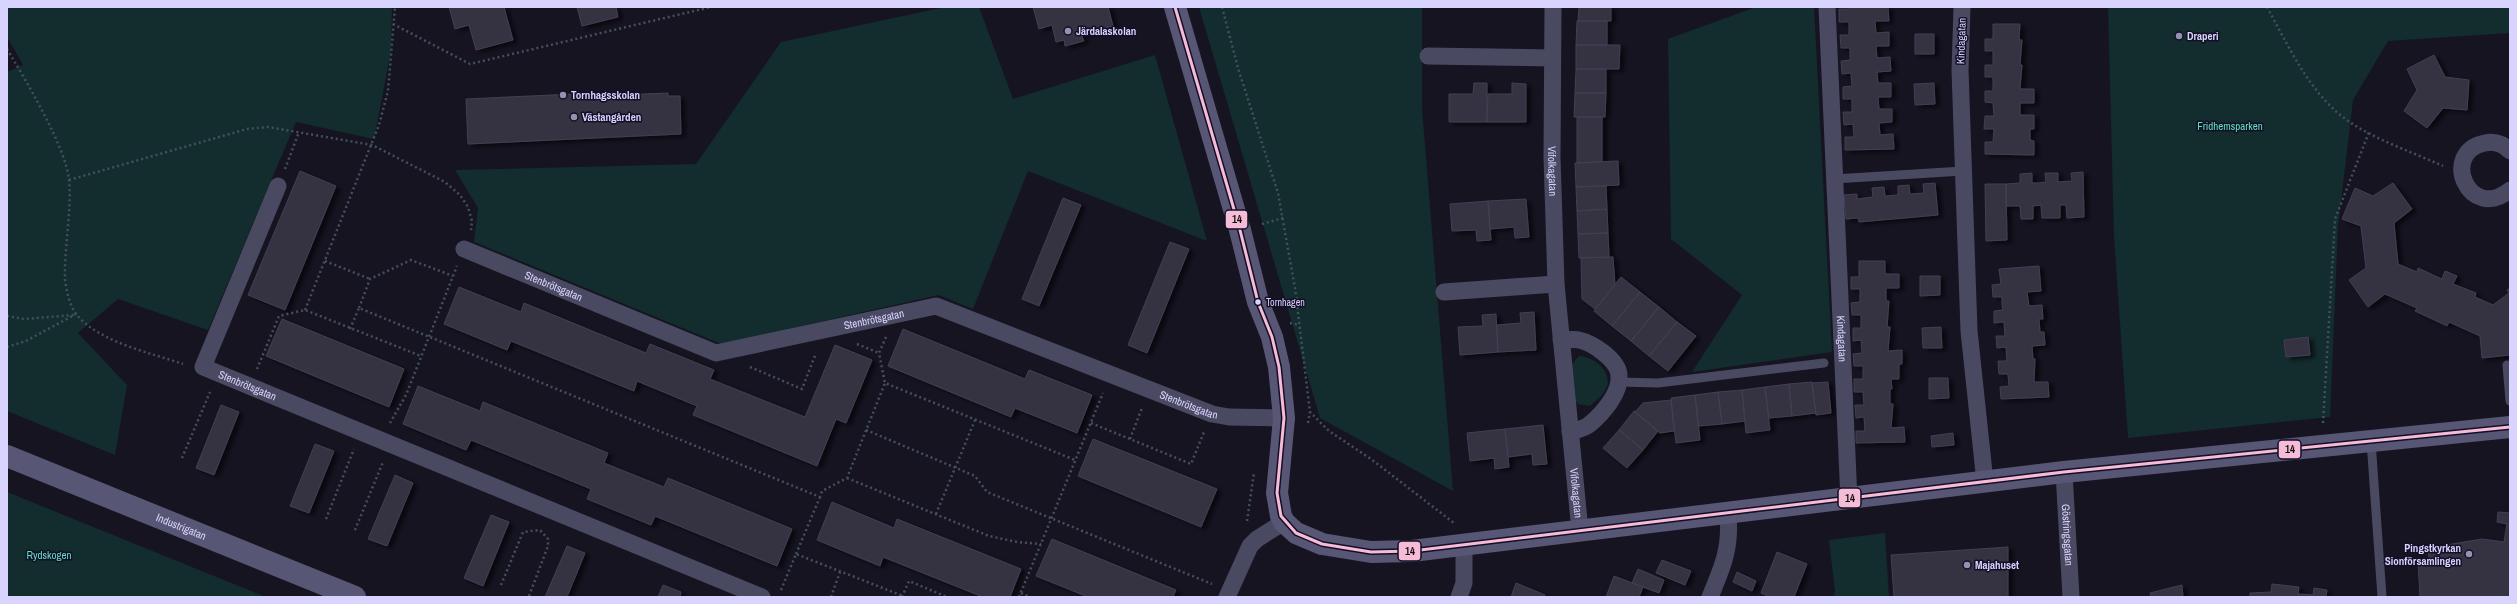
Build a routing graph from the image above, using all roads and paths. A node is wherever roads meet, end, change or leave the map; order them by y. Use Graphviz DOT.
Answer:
graph roads {
  1 [pos="394,7"];
  2 [pos="711,7"];
  3 [pos="1175,7"];
  4 [pos="1222,7"];
  5 [pos="1554,7"];
  6 [pos="1827,7"];
  7 [pos="1962,7"];
  8 [pos="2267,7"];
  9 [pos="393,24"];
  10 [pos="7,49"];
  11 [pos="1428,56"];
  12 [pos="1552,58"];
  13 [pos="299,132"];
  14 [pos="2369,132"];
  15 [pos="372,145"];
  16 [pos="2510,151"];
  17 [pos="1963,171"];
  18 [pos="2462,174"];
  19 [pos="1834,178"];
  20 [pos="70,180"];
  21 [pos="278,186"];
  22 [pos="2510,190"];
  23 [pos="464,249"];
  24 [pos="325,261"];
  25 [pos="453,276"];
  26 [pos="370,279"];
  27 [pos="1556,284"];
  28 [pos="1444,292"];
  29 [pos="359,308"];
  30 [pos="305,310"];
  31 [pos="895,313"];
  32 [pos="76,314"];
  33 [pos="7,316"];
  34 [pos="350,328"];
  35 [pos="826,330"];
  36 [pos="428,337"];
  37 [pos="1561,340"];
  38 [pos="7,347"];
  39 [pos="716,353"];
  40 [pos="879,353"];
  41 [pos="421,356"];
  42 [pos="1824,363"];
  43 [pos="2507,365"];
  44 [pos="210,370"];
  45 [pos="1111,374"];
  46 [pos="1619,382"];
  47 [pos="884,383"];
  48 [pos="250,386"];
  49 [pos="1150,389"];
  50 [pos="2510,401"];
  51 [pos="1212,414"];
  52 [pos="1284,418"];
  53 [pos="975,420"];
  54 [pos="1090,423"];
  55 [pos="2510,427"];
  56 [pos="866,430"];
  57 [pos="362,431"];
  58 [pos="1570,432"];
  59 [pos="1130,439"];
  60 [pos="386,441"];
  61 [pos="2371,441"];
  62 [pos="2323,445"];
  63 [pos="7,456"];
  64 [pos="182,458"];
  65 [pos="1075,460"];
  66 [pos="956,468"];
  67 [pos="1255,470"];
  68 [pos="2064,472"];
  69 [pos="847,478"];
  70 [pos="1985,482"];
  71 [pos="820,496"];
  72 [pos="1849,500"];
  73 [pos="936,514"];
  74 [pos="1728,514"];
  75 [pos="326,519"];
  76 [pos="1052,519"];
  77 [pos="1284,522"];
  78 [pos="1455,524"];
  79 [pos="355,530"];
  80 [pos="1580,531"];
  81 [pos="1041,544"];
  82 [pos="1464,545"];
  83 [pos="796,554"];
  84 [pos="1243,560"];
  85 [pos="840,572"];
  86 [pos="501,585"];
  87 [pos="1021,593"];
  88 [pos="1228,594"];
  89 [pos="529,596"];
  90 [pos="355,597"];
  91 [pos="762,597"];
  92 [pos="779,597"];
  93 [pos="832,597"];
  94 [pos="902,597"];
  95 [pos="947,597"];
  96 [pos="1019,597"];
  97 [pos="1030,597"];
  98 [pos="1459,597"];
  99 [pos="1710,597"];
  100 [pos="2071,597"];
  101 [pos="2382,597"];
  1 -- 9 [label="path"];
  2 -- 9 [label="path"];
  3 -- 52 [label="street"];
  4 -- 78 [label="path"];
  5 -- 12 [label="street, Vifolkagatan"];
  6 -- 19 [label="street, Kindagatan"];
  7 -- 17 [label="street, Kindagatan"];
  8 -- 14 [label="path"];
  9 -- 15 [label="path"];
  10 -- 20 [label="path"];
  11 -- 12 [label="street"];
  12 -- 27 [label="street, Vifolkagatan"];
  13 -- 15 [label="path"];
  13 -- 20 [label="path"];
  13 -- 21 [label="path"];
  14 -- 18 [label="path"];
  14 -- 62 [label="path"];
  15 -- 23 [label="path"];
  15 -- 24 [label="path"];
  16 -- 18 [label="street"];
  17 -- 19 [label="lane"];
  17 -- 70 [label="street, Kindagatan"];
  18 -- 22 [label="street"];
  19 -- 72 [label="street, Kindagatan"];
  20 -- 32 [label="path"];
  21 -- 44 [label="street"];
  23 -- 25 [label="path"];
  23 -- 39 [label="street, Stenbrötsgatan"];
  24 -- 26 [label="path"];
  24 -- 30 [label="path"];
  25 -- 26 [label="path"];
  25 -- 36 [label="path"];
  26 -- 29 [label="path"];
  27 -- 28 [label="street"];
  27 -- 37 [label="street, Vifolkagatan"];
  29 -- 34 [label="path"];
  29 -- 36 [label="path"];
  30 -- 34 [label="path"];
  30 -- 48 [label="path"];
  31 -- 35 [label="street, Stenbrötsgatan"];
  31 -- 40 [label="path"];
  31 -- 45 [label="street, Stenbrötsgatan"];
  32 -- 33 [label="path"];
  32 -- 38 [label="path"];
  32 -- 44 [label="path"];
  34 -- 41 [label="path"];
  35 -- 39 [label="street, Stenbrötsgatan"];
  35 -- 39 [label="path"];
  35 -- 40 [label="path"];
  36 -- 41 [label="path"];
  36 -- 71 [label="path"];
  37 -- 46 [label="street"];
  37 -- 58 [label="street, Vifolkagatan"];
  40 -- 47 [label="path"];
  41 -- 60 [label="path"];
  42 -- 46 [label="lane"];
  43 -- 50 [label="lane"];
  44 -- 48 [label="street, Stenbrötsgatan"];
  44 -- 64 [label="path"];
  45 -- 49 [label="street, Stenbrötsgatan"];
  45 -- 54 [label="path"];
  46 -- 58 [label="street"];
  47 -- 53 [label="path"];
  47 -- 56 [label="path"];
  48 -- 57 [label="street, Stenbrötsgatan"];
  49 -- 51 [label="street, Stenbrötsgatan"];
  49 -- 59 [label="path"];
  51 -- 52 [label="street, Stenbrötsgatan"];
  51 -- 59 [label="path"];
  52 -- 77 [label="street"];
  53 -- 65 [label="path"];
  53 -- 66 [label="path"];
  54 -- 59 [label="path"];
  54 -- 65 [label="path"];
  55 -- 61 [label="street"];
  56 -- 66 [label="path"];
  56 -- 69 [label="path"];
  57 -- 60 [label="street, Stenbrötsgatan"];
  57 -- 75 [label="path"];
  58 -- 80 [label="street, Vifolkagatan"];
  60 -- 79 [label="path"];
  60 -- 91 [label="street, Stenbrötsgatan"];
  61 -- 62 [label="street"];
  61 -- 101 [label="lane"];
  62 -- 68 [label="street"];
  63 -- 90 [label="street, Industrigatan"];
  65 -- 76 [label="path"];
  66 -- 73 [label="path"];
  66 -- 76 [label="path"];
  67 -- 84 [label="path"];
  68 -- 70 [label="street"];
  68 -- 100 [label="street, Göstringsgatan"];
  69 -- 71 [label="path"];
  69 -- 73 [label="path"];
  70 -- 72 [label="street"];
  71 -- 83 [label="path"];
  72 -- 74 [label="street"];
  73 -- 81 [label="path"];
  74 -- 80 [label="street"];
  74 -- 99 [label="street"];
  76 -- 81 [label="path"];
  76 -- 88 [label="path"];
  77 -- 82 [label="street"];
  77 -- 84 [label="street"];
  80 -- 82 [label="street"];
  81 -- 87 [label="path"];
  82 -- 98 [label="street"];
  83 -- 85 [label="path"];
  83 -- 92 [label="path"];
  84 -- 88 [label="street"];
  85 -- 93 [label="path"];
  85 -- 94 [label="path"];
  86 -- 89 [label="path"];
  87 -- 96 [label="path"];
  87 -- 97 [label="path"];
  94 -- 95 [label="path"];
}
